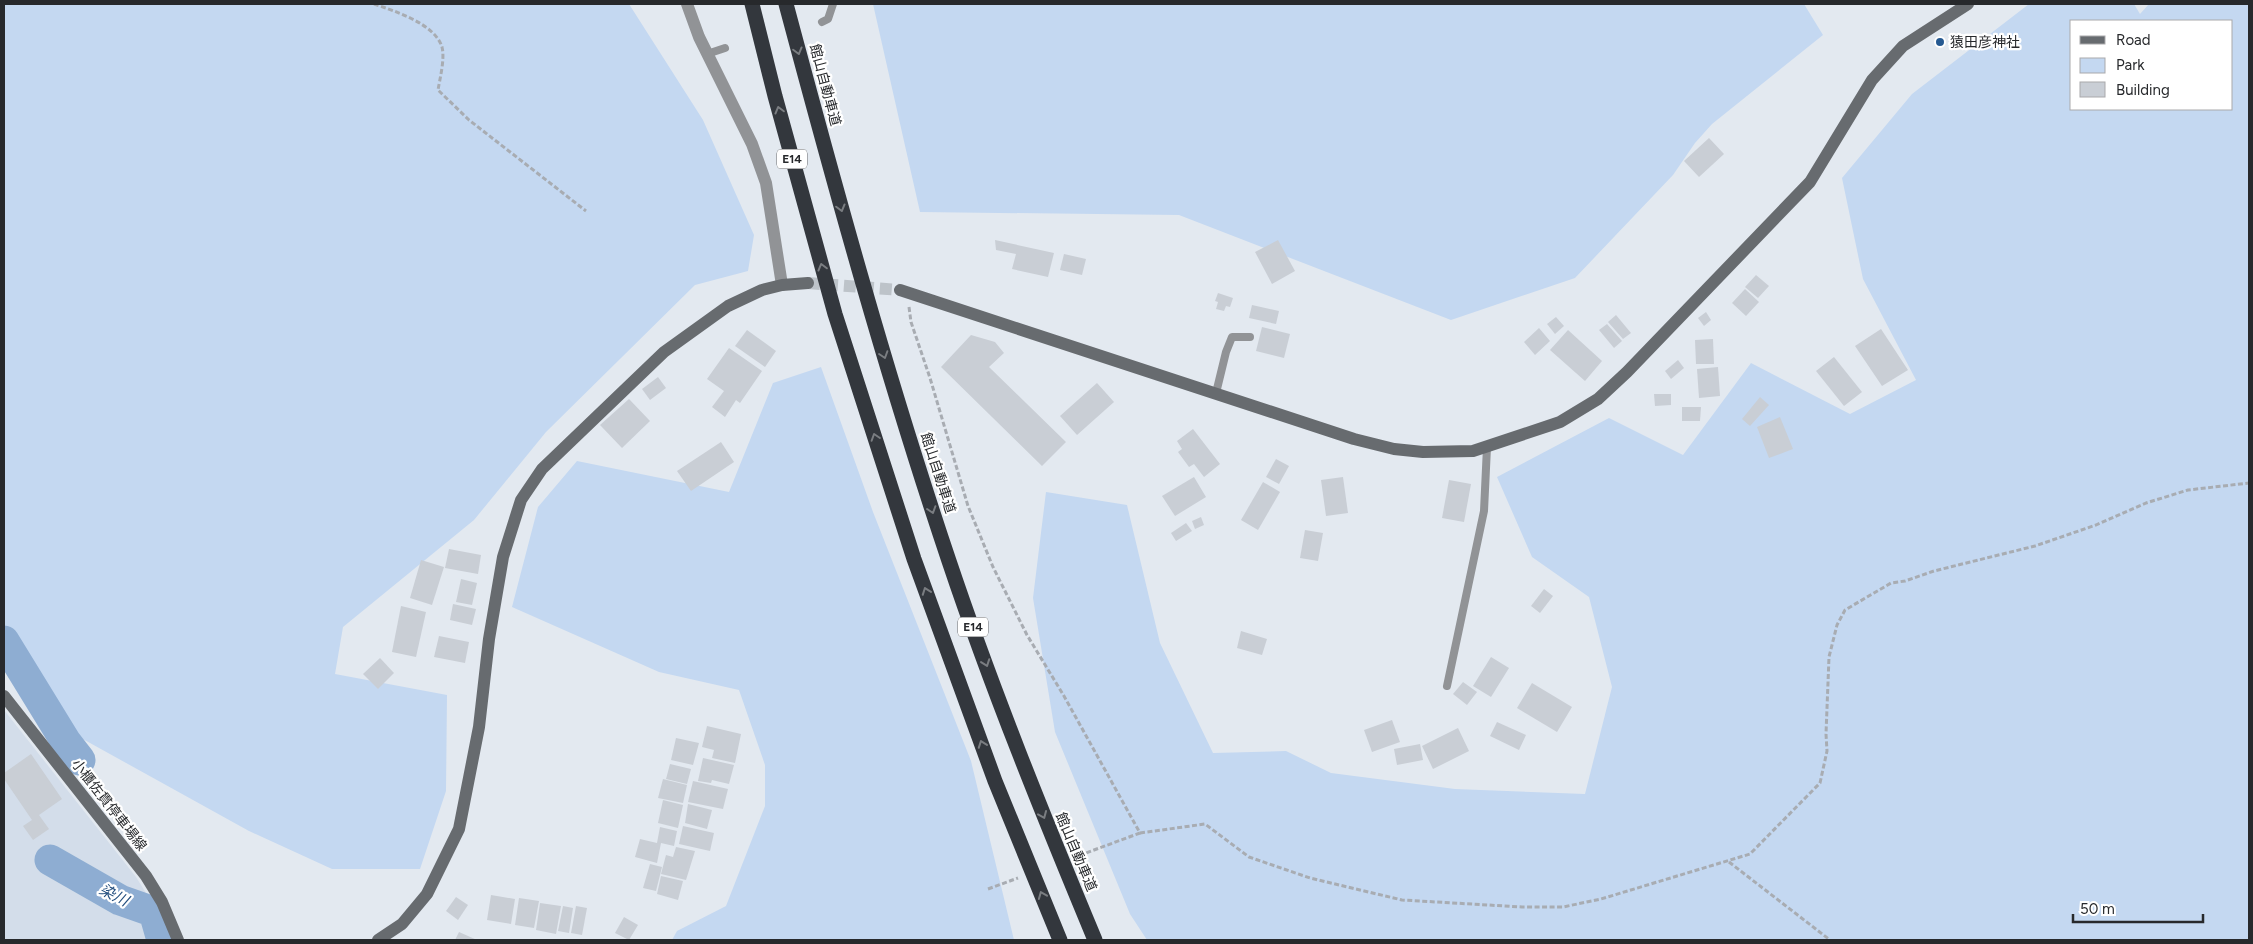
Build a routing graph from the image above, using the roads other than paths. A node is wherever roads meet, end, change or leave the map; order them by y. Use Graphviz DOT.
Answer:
graph roads {
  1 [pos="687,4"];
  2 [pos="752,4"];
  3 [pos="786,4"];
  4 [pos="833,4"];
  5 [pos="1968,4"];
  6 [pos="822,22"];
  7 [pos="725,48"];
  8 [pos="707,54"];
  9 [pos="808,282"];
  10 [pos="782,285"];
  11 [pos="904,291"];
  12 [pos="1250,337"];
  13 [pos="1216,393"];
  14 [pos="1487,447"];
  15 [pos="1447,686"];
  16 [pos="5,700"];
  17 [pos="178,940"];
  18 [pos="378,940"];
  19 [pos="1060,940"];
  20 [pos="1095,940"];
  1 -- 8 [label="street"];
  19 -- 2 [label="highway, E14, one-way"];
  3 -- 20 [label="highway, 館山自動車道 / E14, one-way"];
  4 -- 6 [label="lane"];
  5 -- 14 [label="street"];
  7 -- 8 [label="lane"];
  8 -- 10 [label="street"];
  9 -- 10 [label="street"];
  10 -- 18 [label="street"];
  11 -- 13 [label="street"];
  12 -- 13 [label="lane"];
  13 -- 14 [label="street"];
  14 -- 15 [label="lane"];
  16 -- 17 [label="street, 小櫃佐貫停車場線"];
}
